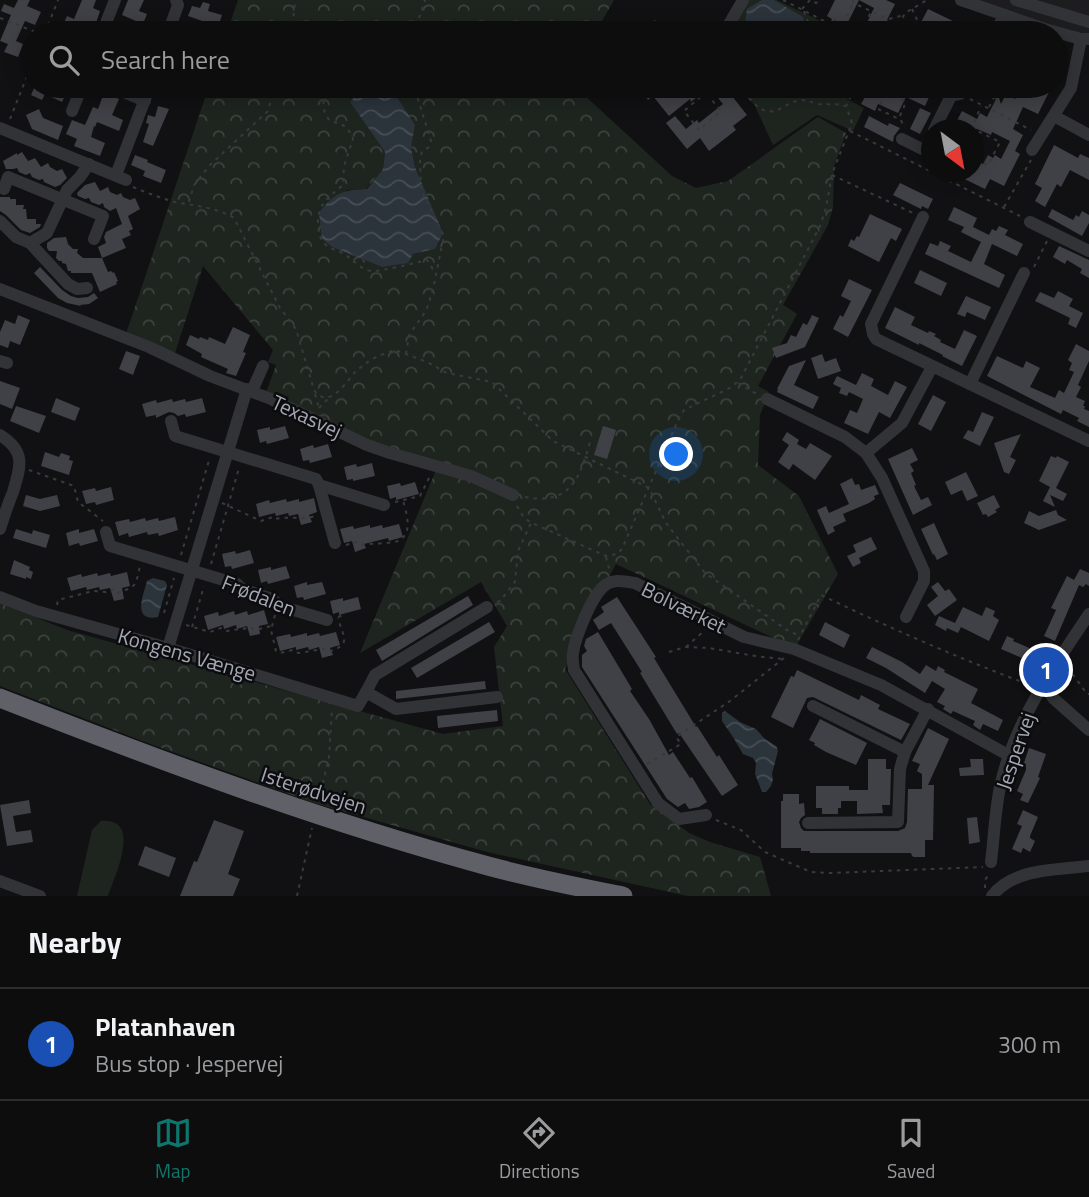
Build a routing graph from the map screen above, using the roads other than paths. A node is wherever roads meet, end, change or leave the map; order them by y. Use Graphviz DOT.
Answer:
graph roads {
  1 [pos="115,0"];
  2 [pos="176,0"];
  3 [pos="743,0"];
  4 [pos="961,0"];
  5 [pos="1016,0"];
  6 [pos="985,4"];
  7 [pos="1005,15"];
  8 [pos="107,21"];
  9 [pos="172,21"];
  10 [pos="731,21"];
  11 [pos="1002,21"];
  12 [pos="1025,21"];
  13 [pos="1089,22"];
  14 [pos="1068,34"];
  15 [pos="1085,39"];
  16 [pos="1068,93"];
  17 [pos="77,98"];
  18 [pos="138,98"];
  19 [pos="146,98"];
  20 [pos="950,98"];
  21 [pos="1065,98"];
  22 [pos="145,101"];
  23 [pos="72,111"];
  24 [pos="1054,116"];
  25 [pos="940,119"];
  26 [pos="3,129"];
  27 [pos="1089,135"];
  28 [pos="902,139"];
  29 [pos="921,148"];
  30 [pos="1032,150"];
  31 [pos="89,164"];
  32 [pos="4,189"];
  33 [pos="61,199"];
  34 [pos="923,218"];
  35 [pos="0,221"];
  36 [pos="1030,222"];
  37 [pos="94,239"];
  38 [pos="30,243"];
  39 [pos="1089,251"];
  40 [pos="1024,273"];
  41 [pos="87,288"];
  42 [pos="0,289"];
  43 [pos="263,366"];
  44 [pos="932,367"];
  45 [pos="970,384"];
  46 [pos="249,390"];
  47 [pos="767,399"];
  48 [pos="171,421"];
  49 [pos="0,435"];
  50 [pos="1089,441"];
  51 [pos="228,452"];
  52 [pos="866,453"];
  53 [pos="319,485"];
  54 [pos="513,495"];
  55 [pos="384,505"];
  56 [pos="0,528"];
  57 [pos="106,532"];
  58 [pos="335,543"];
  59 [pos="192,571"];
  60 [pos="0,597"];
  61 [pos="487,607"];
  62 [pos="1089,614"];
  63 [pos="906,617"];
  64 [pos="332,618"];
  65 [pos="168,648"];
  66 [pos="1044,682"];
  67 [pos="366,692"];
  68 [pos="497,697"];
  69 [pos="0,698"];
  70 [pos="813,706"];
  71 [pos="928,709"];
  72 [pos="1086,724"];
  73 [pos="905,751"];
  74 [pos="1010,756"];
  75 [pos="706,815"];
  76 [pos="808,823"];
  77 [pos="991,865"];
  78 [pos="1089,866"];
  79 [pos="0,881"];
  80 [pos="989,893"];
  81 [pos="40,896"];
  82 [pos="623,896"];
  1 -- 8 [label="street"];
  2 -- 9 [label="street"];
  3 -- 10 [label="street"];
  4 -- 6 [label="street"];
  5 -- 13 [label="street"];
  6 -- 7 [label="street"];
  7 -- 11 [label="street"];
  7 -- 12 [label="street"];
  14 -- 15 [label="street"];
  15 -- 16 [label="street"];
  17 -- 23 [label="street"];
  18 -- 22 [label="street"];
  19 -- 22 [label="street"];
  20 -- 25 [label="street"];
  21 -- 24 [label="street"];
  22 -- 31 [label="street"];
  24 -- 27 [label="street"];
  24 -- 30 [label="street"];
  26 -- 31 [label="street"];
  28 -- 29 [label="street"];
  31 -- 33 [label="street"];
  32 -- 33 [label="street"];
  33 -- 37 [label="street"];
  33 -- 38 [label="street"];
  34 -- 44 [label="street"];
  35 -- 38 [label="street"];
  36 -- 39 [label="street"];
  38 -- 41 [label="street"];
  40 -- 45 [label="street"];
  42 -- 46 [label="street, Texasvej"];
  43 -- 46 [label="street"];
  44 -- 45 [label="street"];
  44 -- 52 [label="street"];
  45 -- 50 [label="street"];
  46 -- 51 [label="street"];
  46 -- 54 [label="street, Texasvej"];
  47 -- 52 [label="street"];
  48 -- 51 [label="street"];
  49 -- 56 [label="street"];
  51 -- 53 [label="street"];
  51 -- 59 [label="street"];
  52 -- 63 [label="street"];
  53 -- 55 [label="street"];
  53 -- 58 [label="street"];
  57 -- 59 [label="street, Frødalen"];
  59 -- 64 [label="street, Frødalen"];
  59 -- 65 [label="street"];
  60 -- 65 [label="street, Kongens Vænge"];
  61 -- 67 [label="street, Kongens Vænge"];
  62 -- 66 [label="street, Jespervej"];
  65 -- 67 [label="street, Kongens Vænge"];
  66 -- 72 [label="street"];
  66 -- 74 [label="street, Jespervej"];
  67 -- 68 [label="street"];
  69 -- 82 [label="highway, Isterødvejen"];
  70 -- 73 [label="street"];
  71 -- 73 [label="street"];
  71 -- 74 [label="street, Bolværket"];
  71 -- 75 [label="street, Bolværket"];
  73 -- 76 [label="street"];
  74 -- 77 [label="street, Jespervej"];
  78 -- 80 [label="street"];
  79 -- 81 [label="street"];
}
